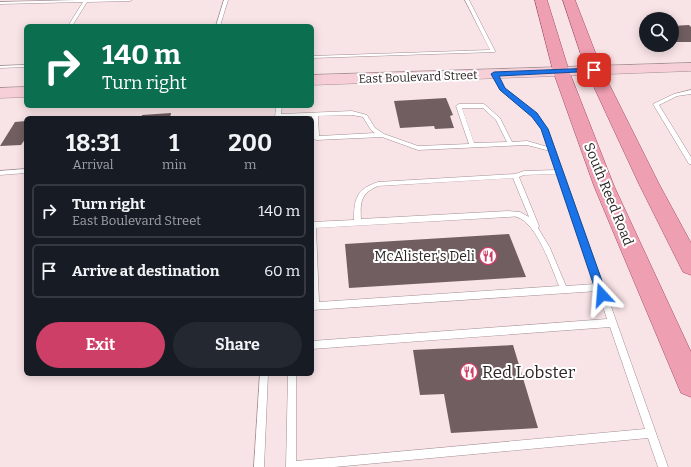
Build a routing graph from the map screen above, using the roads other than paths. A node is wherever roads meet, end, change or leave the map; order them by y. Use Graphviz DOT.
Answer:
graph roads {
  1 [pos="130,0"];
  2 [pos="226,0"];
  3 [pos="467,0"];
  4 [pos="541,0"];
  5 [pos="569,0"];
  6 [pos="86,1"];
  7 [pos="0,3"];
  8 [pos="71,24"];
  9 [pos="219,24"];
  10 [pos="314,58"];
  11 [pos="0,66"];
  12 [pos="24,66"];
  13 [pos="691,66"];
  14 [pos="594,70"];
  15 [pos="561,71"];
  16 [pos="494,74"];
  17 [pos="314,80"];
  18 [pos="24,92"];
  19 [pos="691,92"];
  20 [pos="0,93"];
  21 [pos="315,114"];
  22 [pos="290,116"];
  23 [pos="382,135"];
  24 [pos="510,143"];
  25 [pos="472,145"];
  26 [pos="553,150"];
  27 [pos="691,162"];
  28 [pos="24,171"];
  29 [pos="560,172"];
  30 [pos="0,173"];
  31 [pos="515,176"];
  32 [pos="358,222"];
  33 [pos="314,225"];
  34 [pos="538,230"];
  35 [pos="691,265"];
  36 [pos="599,287"];
  37 [pos="564,290"];
  38 [pos="314,306"];
  39 [pos="612,323"];
  40 [pos="314,345"];
  41 [pos="264,376"];
  42 [pos="292,376"];
  43 [pos="691,383"];
  44 [pos="651,433"];
  45 [pos="348,464"];
  46 [pos="260,467"];
  47 [pos="663,467"];
  1 -- 6 [label="lane"];
  2 -- 9 [label="lane"];
  3 -- 10 [label="lane"];
  4 -- 15 [label="main road, South Reed Road"];
  5 -- 14 [label="main road"];
  6 -- 7 [label="lane"];
  6 -- 8 [label="lane"];
  11 -- 12 [label="lane"];
  13 -- 14 [label="main road, East Boulevard Street"];
  14 -- 15 [label="main road, East Boulevard Street"];
  14 -- 35 [label="main road"];
  15 -- 16 [label="main road, East Boulevard Street"];
  15 -- 43 [label="main road, South Reed Road"];
  16 -- 17 [label="main road, East Boulevard Street"];
  16 -- 26 [label="lane"];
  18 -- 20 [label="main road"];
  19 -- 27 [label="lane"];
  21 -- 22 [label="lane"];
  21 -- 23 [label="lane"];
  21 -- 23 [label="lane"];
  23 -- 25 [label="lane"];
  24 -- 25 [label="lane"];
  24 -- 25 [label="lane"];
  24 -- 26 [label="lane"];
  26 -- 29 [label="lane"];
  28 -- 30 [label="lane"];
  29 -- 31 [label="lane"];
  29 -- 36 [label="lane"];
  31 -- 32 [label="lane"];
  31 -- 34 [label="lane"];
  32 -- 33 [label="lane"];
  32 -- 34 [label="lane"];
  34 -- 37 [label="lane"];
  36 -- 37 [label="lane"];
  36 -- 39 [label="lane"];
  37 -- 38 [label="lane"];
  39 -- 40 [label="lane"];
  39 -- 44 [label="lane"];
  41 -- 46 [label="lane"];
  42 -- 45 [label="lane"];
  44 -- 45 [label="lane"];
  44 -- 47 [label="lane"];
}
